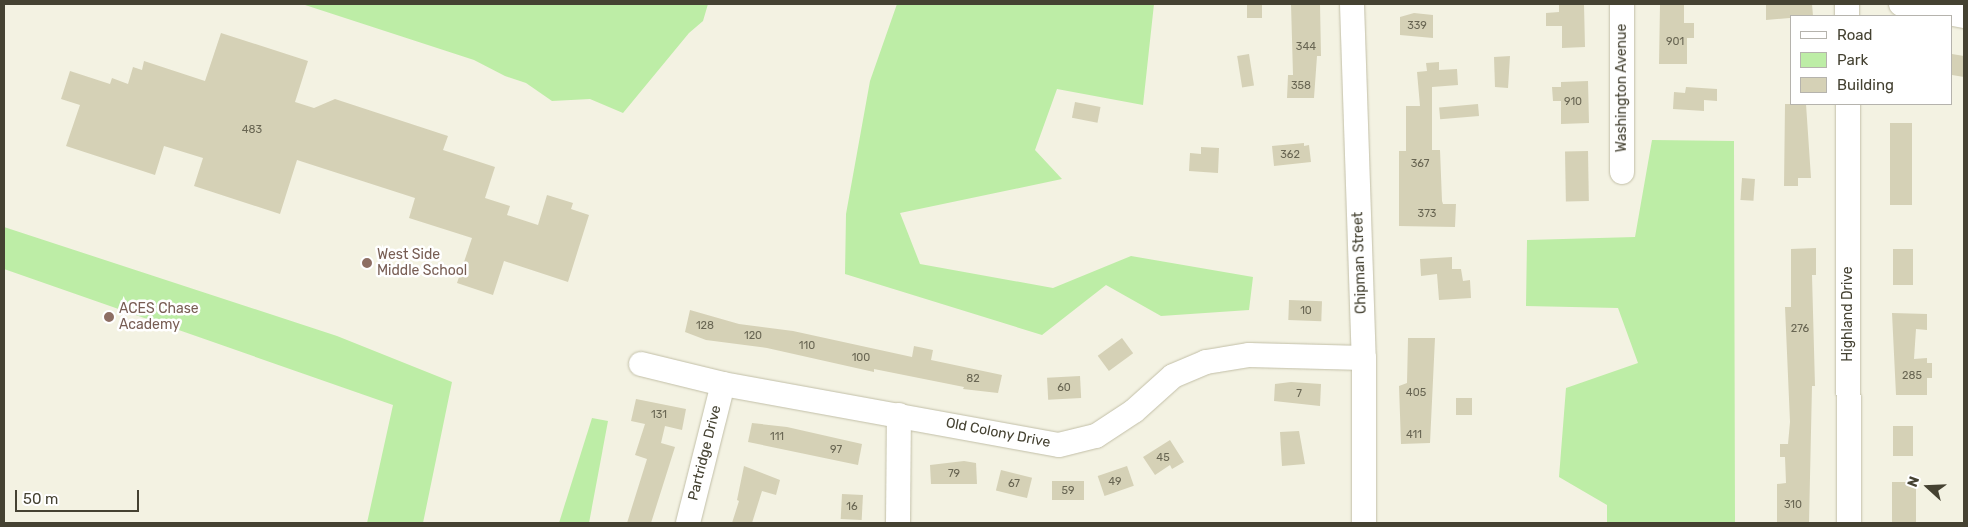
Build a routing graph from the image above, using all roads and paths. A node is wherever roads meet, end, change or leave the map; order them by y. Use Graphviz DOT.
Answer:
graph roads {
  1 [pos="1352,4"];
  2 [pos="1622,4"];
  3 [pos="1901,4"];
  4 [pos="1964,16"];
  5 [pos="1848,105"];
  6 [pos="1622,172"];
  7 [pos="1364,358"];
  8 [pos="641,364"];
  9 [pos="723,384"];
  10 [pos="899,415"];
  11 [pos="688,523"];
  12 [pos="898,523"];
  13 [pos="1364,523"];
  14 [pos="1849,523"];
  1 -- 7 [label="street, Chipman Street"];
  2 -- 6 [label="street, Washington Avenue"];
  3 -- 4 [label="street"];
  5 -- 14 [label="street, Highland Drive"];
  7 -- 10 [label="street, Old Colony Drive"];
  7 -- 13 [label="street, Chipman Street"];
  8 -- 9 [label="street, Old Colony Drive"];
  9 -- 10 [label="street, Old Colony Drive"];
  9 -- 11 [label="street, Partridge Drive"];
  10 -- 12 [label="street"];
}
